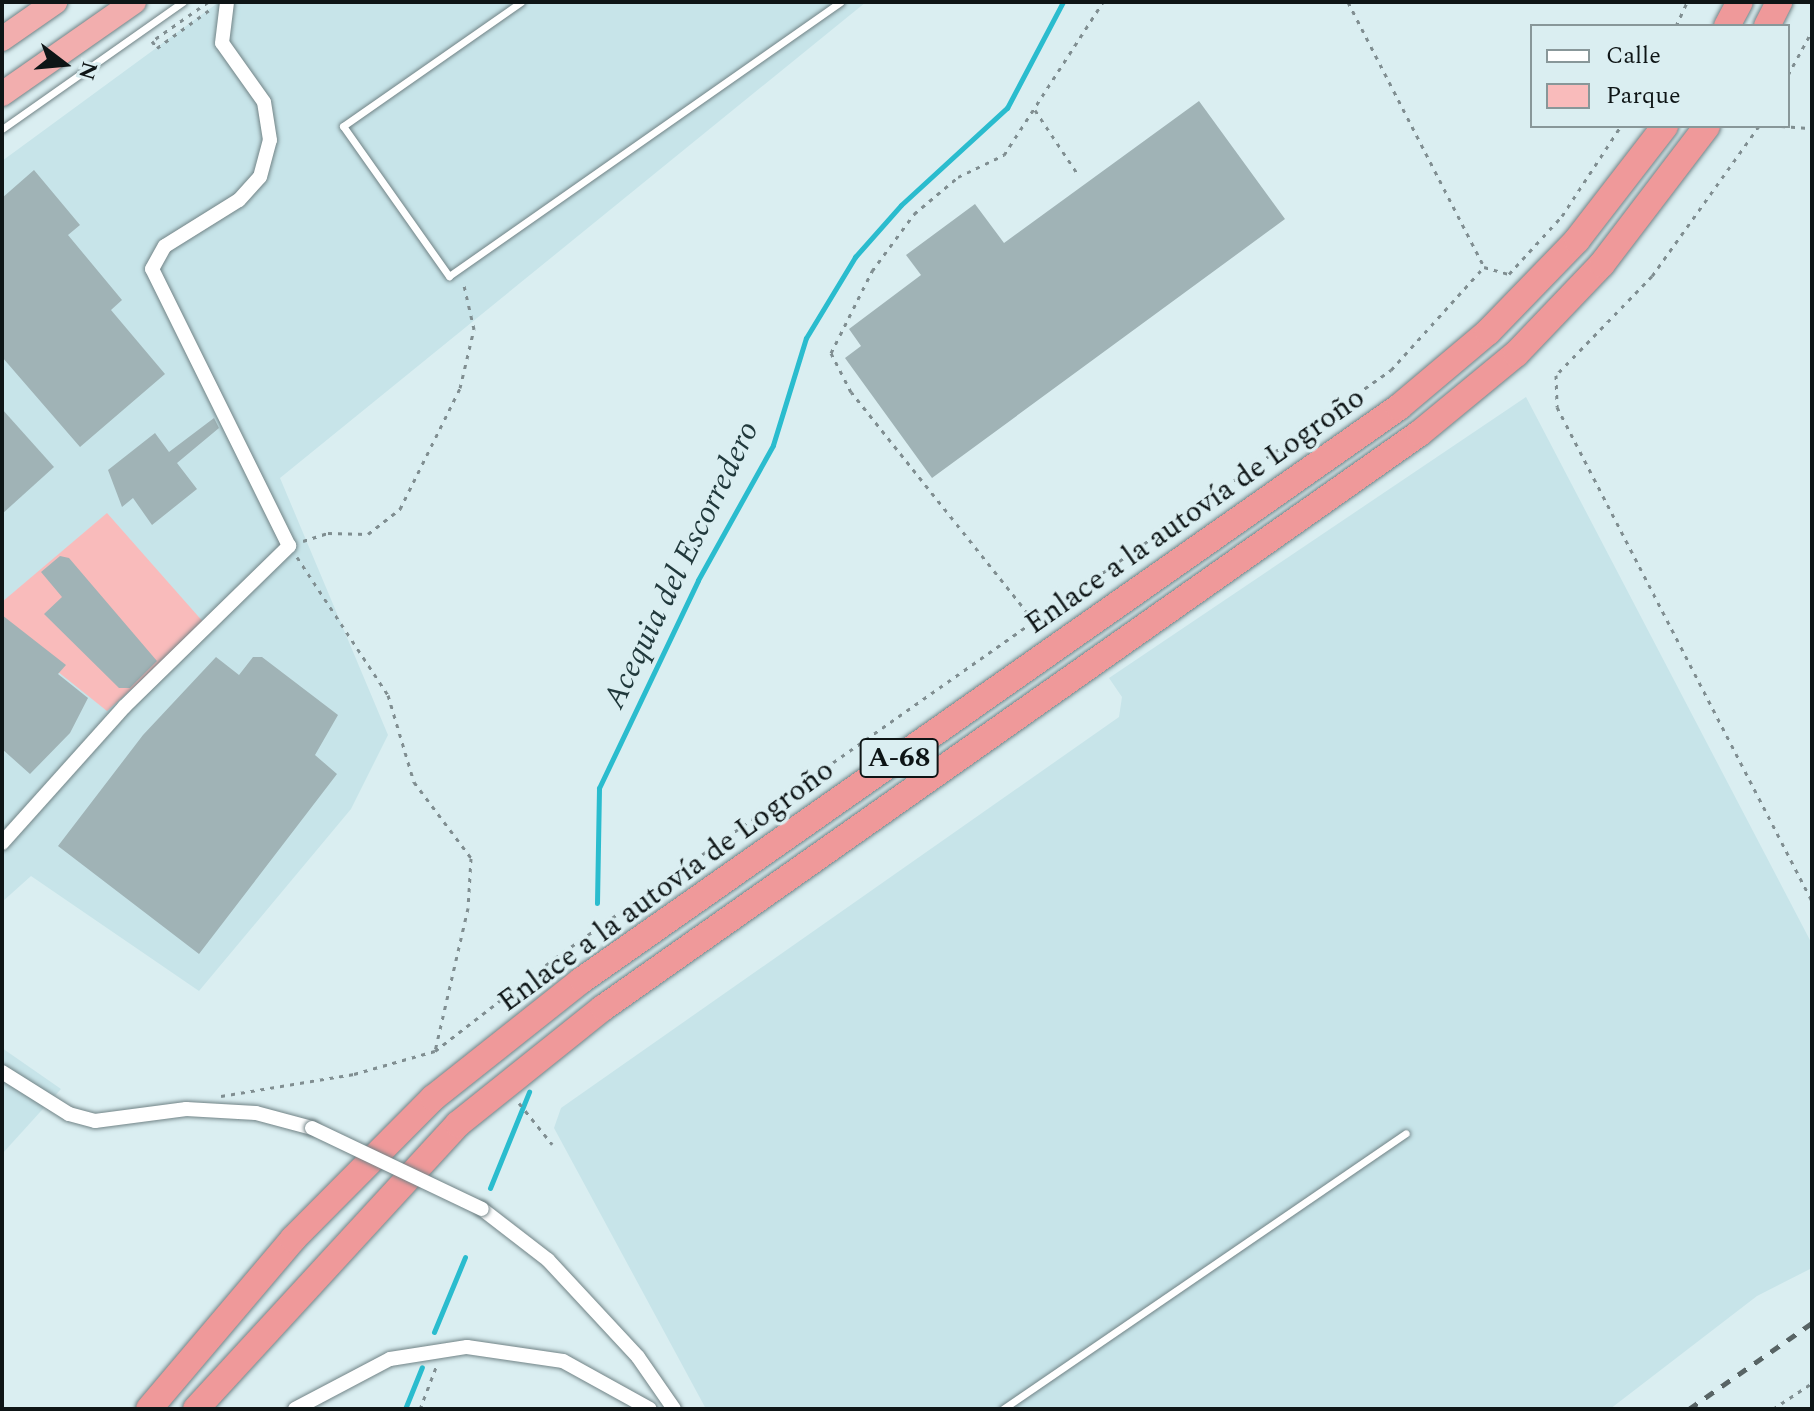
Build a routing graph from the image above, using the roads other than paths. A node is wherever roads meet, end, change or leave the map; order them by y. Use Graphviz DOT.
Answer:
graph roads {
  1 [pos="55,2"];
  2 [pos="134,2"];
  3 [pos="183,2"];
  4 [pos="521,2"];
  5 [pos="841,2"];
  6 [pos="1740,2"];
  7 [pos="1779,2"];
  8 [pos="221,4"];
  9 [pos="1728,24"];
  10 [pos="1768,24"];
  11 [pos="2,39"];
  12 [pos="2,94"];
  13 [pos="1663,128"];
  14 [pos="1705,128"];
  15 [pos="2,129"];
  16 [pos="2,843"];
  17 [pos="661,946"];
  18 [pos="2,1072"];
  19 [pos="1406,1133"];
  20 [pos="274,1317"];
  21 [pos="169,1385"];
  22 [pos="134,1409"];
  23 [pos="149,1409"];
  24 [pos="196,1409"];
  25 [pos="215,1409"];
  26 [pos="295,1409"];
  27 [pos="650,1409"];
  28 [pos="674,1409"];
  29 [pos="1003,1409"];
  1 -- 11 [label="highway"];
  2 -- 12 [label="highway"];
  3 -- 15 [label="lane"];
  4 -- 5 [label="lane"];
  6 -- 9 [label="highway"];
  7 -- 10 [label="highway"];
  8 -- 16 [label="street"];
  13 -- 17 [label="highway, Enlace a la autovía de Logroño / A-68"];
  14 -- 17 [label="highway, Enlace a la autovía de Logroño / A-68"];
  17 -- 20 [label="highway, Enlace a la autovía de Logroño / A-68"];
  17 -- 21 [label="highway, Enlace a la autovía de Logroño / A-68"];
  18 -- 28 [label="street, bridge"];
  19 -- 29 [label="lane"];
  20 -- 24 [label="highway, Enlace a la autovía de Logroño / A-68"];
  20 -- 25 [label="highway"];
  21 -- 22 [label="highway"];
  21 -- 23 [label="highway, Enlace a la autovía de Logroño / A-68"];
  26 -- 27 [label="street"];
}
